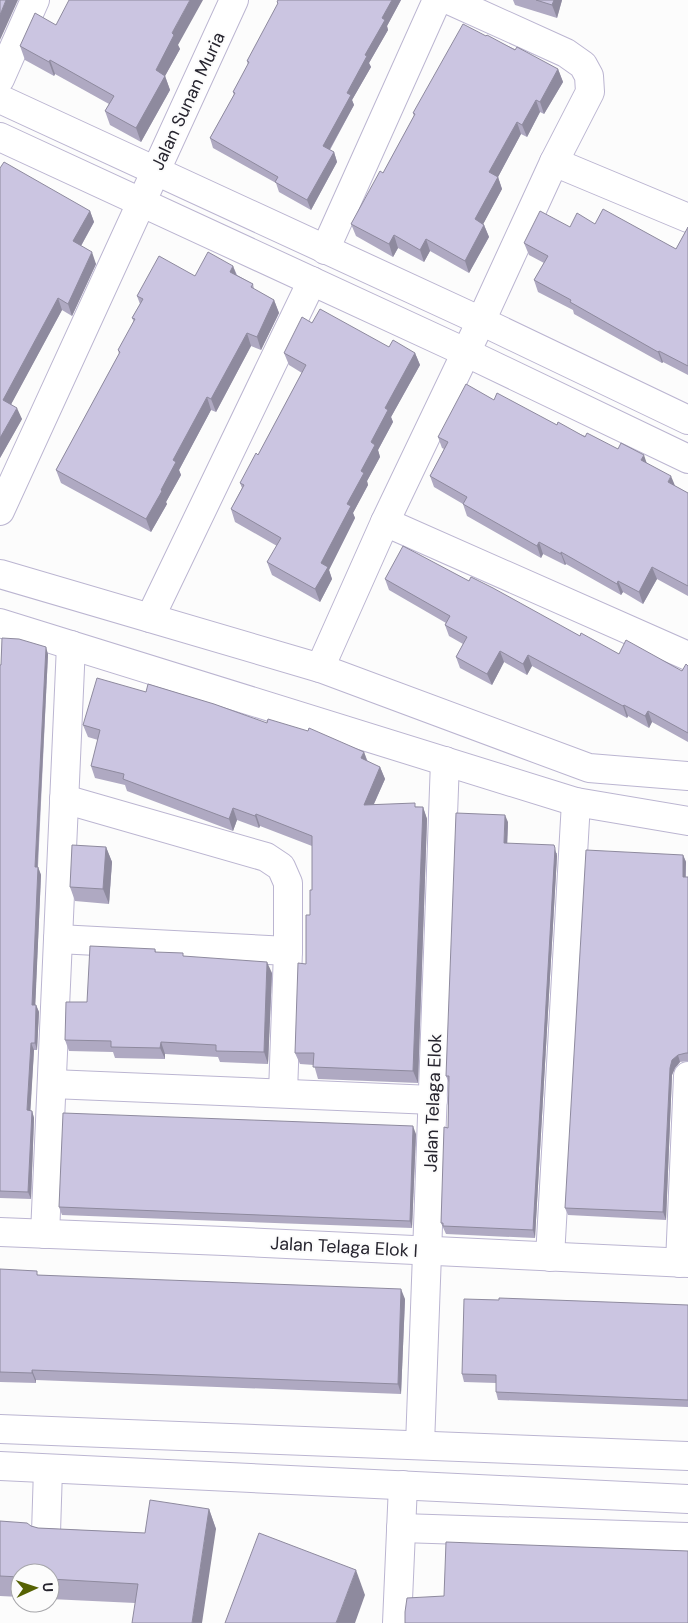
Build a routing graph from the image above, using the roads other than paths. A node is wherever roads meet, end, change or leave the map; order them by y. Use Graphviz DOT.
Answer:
graph roads {
  1 [pos="35,0"];
  2 [pos="234,0"];
  3 [pos="437,0"];
  4 [pos="449,0"];
  5 [pos="0,79"];
  6 [pos="0,99"];
  7 [pos="0,136"];
  8 [pos="554,162"];
  9 [pos="156,172"];
  10 [pos="142,202"];
  11 [pos="688,218"];
  12 [pos="325,250"];
  13 [pos="312,282"];
  14 [pos="481,321"];
  15 [pos="465,352"];
  16 [pos="688,420"];
  17 [pos="688,458"];
  18 [pos="0,511"];
  19 [pos="385,522"];
  20 [pos="0,574"];
  21 [pos="150,618"];
  22 [pos="0,623"];
  23 [pos="71,645"];
  24 [pos="688,656"];
  25 [pos="320,668"];
  26 [pos="445,762"];
  27 [pos="688,776"];
  28 [pos="64,799"];
  29 [pos="576,802"];
  30 [pos="688,821"];
  31 [pos="58,939"];
  32 [pos="288,951"];
  33 [pos="688,1076"];
  34 [pos="52,1084"];
  35 [pos="283,1093"];
  36 [pos="433,1100"];
  37 [pos="0,1232"];
  38 [pos="45,1234"];
  39 [pos="427,1251"];
  40 [pos="550,1257"];
  41 [pos="684,1263"];
  42 [pos="0,1429"];
  43 [pos="420,1445"];
  44 [pos="688,1456"];
  45 [pos="0,1466"];
  46 [pos="48,1468"];
  47 [pos="403,1485"];
  48 [pos="688,1499"];
  49 [pos="402,1528"];
  50 [pos="46,1533"];
  51 [pos="688,1538"];
  52 [pos="397,1623"];
  1 -- 5 [label="street"];
  2 -- 9 [label="street, Jalan Sunan Muria"];
  3 -- 12 [label="street"];
  4 -- 8 [label="street"];
  6 -- 9 [label="street"];
  7 -- 10 [label="street"];
  8 -- 11 [label="street"];
  8 -- 14 [label="street"];
  9 -- 10 [label="street, Jalan Sunan Muria"];
  9 -- 12 [label="street"];
  10 -- 13 [label="street"];
  10 -- 18 [label="street, Jalan Sunan Muria"];
  12 -- 14 [label="street"];
  13 -- 15 [label="street"];
  13 -- 21 [label="street"];
  14 -- 15 [label="street"];
  14 -- 16 [label="street"];
  15 -- 17 [label="street"];
  15 -- 19 [label="street"];
  19 -- 24 [label="street"];
  19 -- 25 [label="street"];
  20 -- 21 [label="street"];
  21 -- 25 [label="street"];
  22 -- 23 [label="street"];
  23 -- 26 [label="street"];
  23 -- 28 [label="street"];
  25 -- 27 [label="street"];
  26 -- 29 [label="street"];
  26 -- 36 [label="street, Jalan Telaga Elok"];
  28 -- 31 [label="street"];
  28 -- 32 [label="street"];
  29 -- 30 [label="street"];
  29 -- 40 [label="street"];
  31 -- 32 [label="street"];
  31 -- 34 [label="street"];
  32 -- 35 [label="street"];
  33 -- 41 [label="street"];
  34 -- 35 [label="street"];
  34 -- 38 [label="street"];
  35 -- 36 [label="street"];
  36 -- 39 [label="street, Jalan Telaga Elok"];
  37 -- 38 [label="street, Jalan Telaga Elok I"];
  38 -- 39 [label="street, Jalan Telaga Elok I"];
  39 -- 40 [label="street, Jalan Telaga Elok I"];
  39 -- 43 [label="street, Jalan Telaga Elok"];
  40 -- 41 [label="street, Jalan Telaga Elok I"];
  42 -- 43 [label="street"];
  43 -- 44 [label="street"];
  45 -- 46 [label="street"];
  46 -- 47 [label="street"];
  46 -- 50 [label="street"];
  47 -- 48 [label="street"];
  47 -- 49 [label="street"];
  49 -- 51 [label="street"];
  49 -- 52 [label="street"];
}
